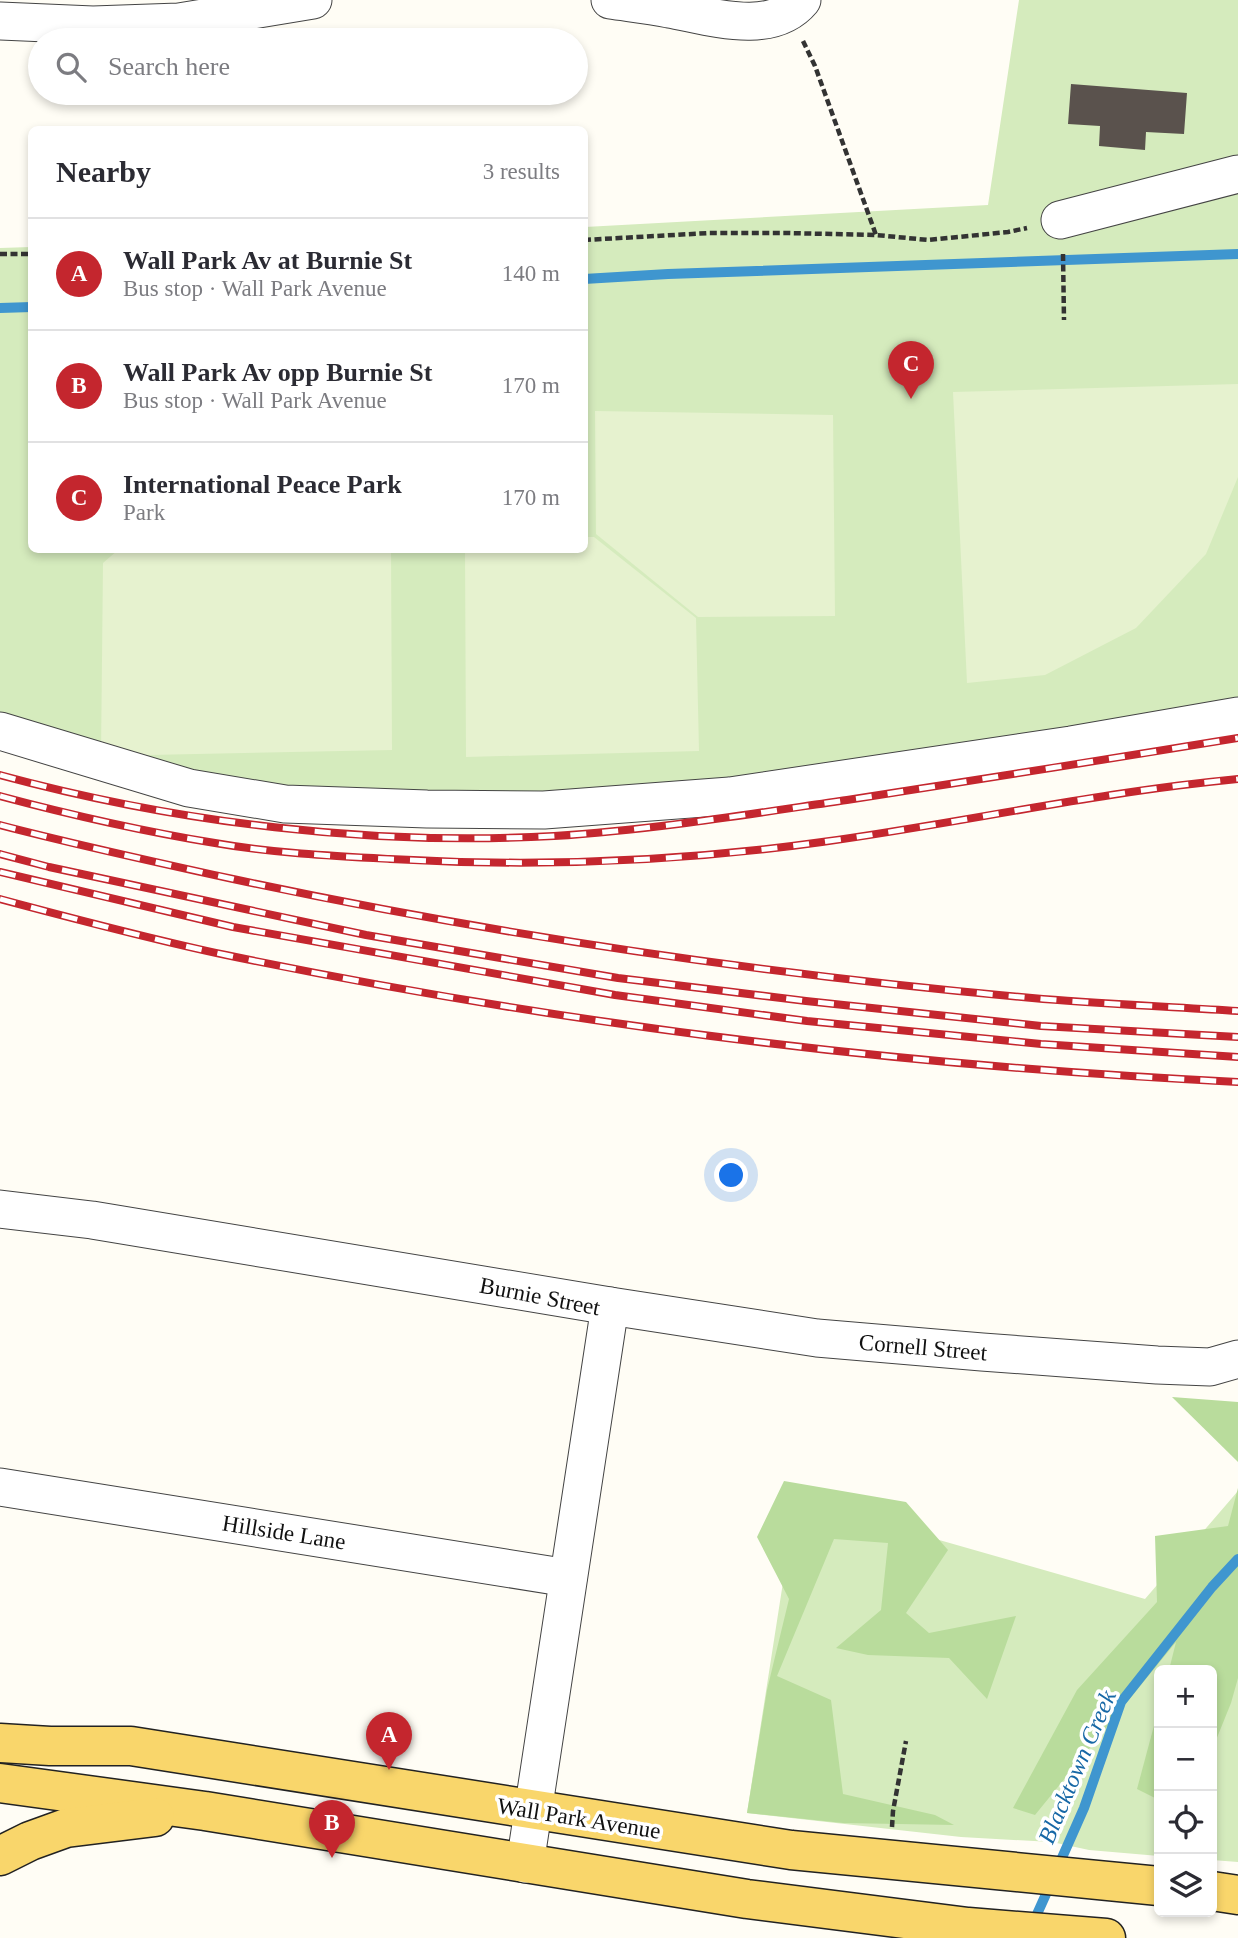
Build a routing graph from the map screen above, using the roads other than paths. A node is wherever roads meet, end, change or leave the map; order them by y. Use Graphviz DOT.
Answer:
graph roads {
  1 [pos="313,0"];
  2 [pos="610,0"];
  3 [pos="796,6"];
  4 [pos="25,14"];
  5 [pos="1238,174"];
  6 [pos="1061,230"];
  7 [pos="1238,716"];
  8 [pos="0,731"];
  9 [pos="0,1209"];
  10 [pos="610,1306"];
  11 [pos="1238,1359"];
  12 [pos="0,1487"];
  13 [pos="568,1578"];
  14 [pos="0,1722"];
  15 [pos="0,1743"];
  16 [pos="131,1746"];
  17 [pos="0,1783"];
  18 [pos="533,1810"];
  19 [pos="205,1811"];
  20 [pos="0,1856"];
  21 [pos="525,1864"];
  22 [pos="1142,1885"];
  23 [pos="1217,1892"];
  24 [pos="1238,1895"];
  25 [pos="1106,1938"];
  1 -- 4 [label="street"];
  2 -- 3 [label="street"];
  5 -- 6 [label="street"];
  7 -- 8 [label="street"];
  9 -- 10 [label="street, Burnie Street"];
  10 -- 11 [label="street, Cornell Street"];
  10 -- 13 [label="street, Burnie Street"];
  12 -- 13 [label="street, Hillside Lane"];
  13 -- 18 [label="street, Burnie Street"];
  14 -- 16 [label="main road"];
  15 -- 16 [label="main road, Wall Park Avenue"];
  16 -- 18 [label="main road, Wall Park Avenue"];
  17 -- 19 [label="main road"];
  18 -- 21 [label="street, Burnie Street"];
  18 -- 22 [label="main road, Wall Park Avenue"];
  19 -- 20 [label="main road"];
  19 -- 21 [label="main road"];
  21 -- 25 [label="main road"];
  23 -- 24 [label="main road"];
}
